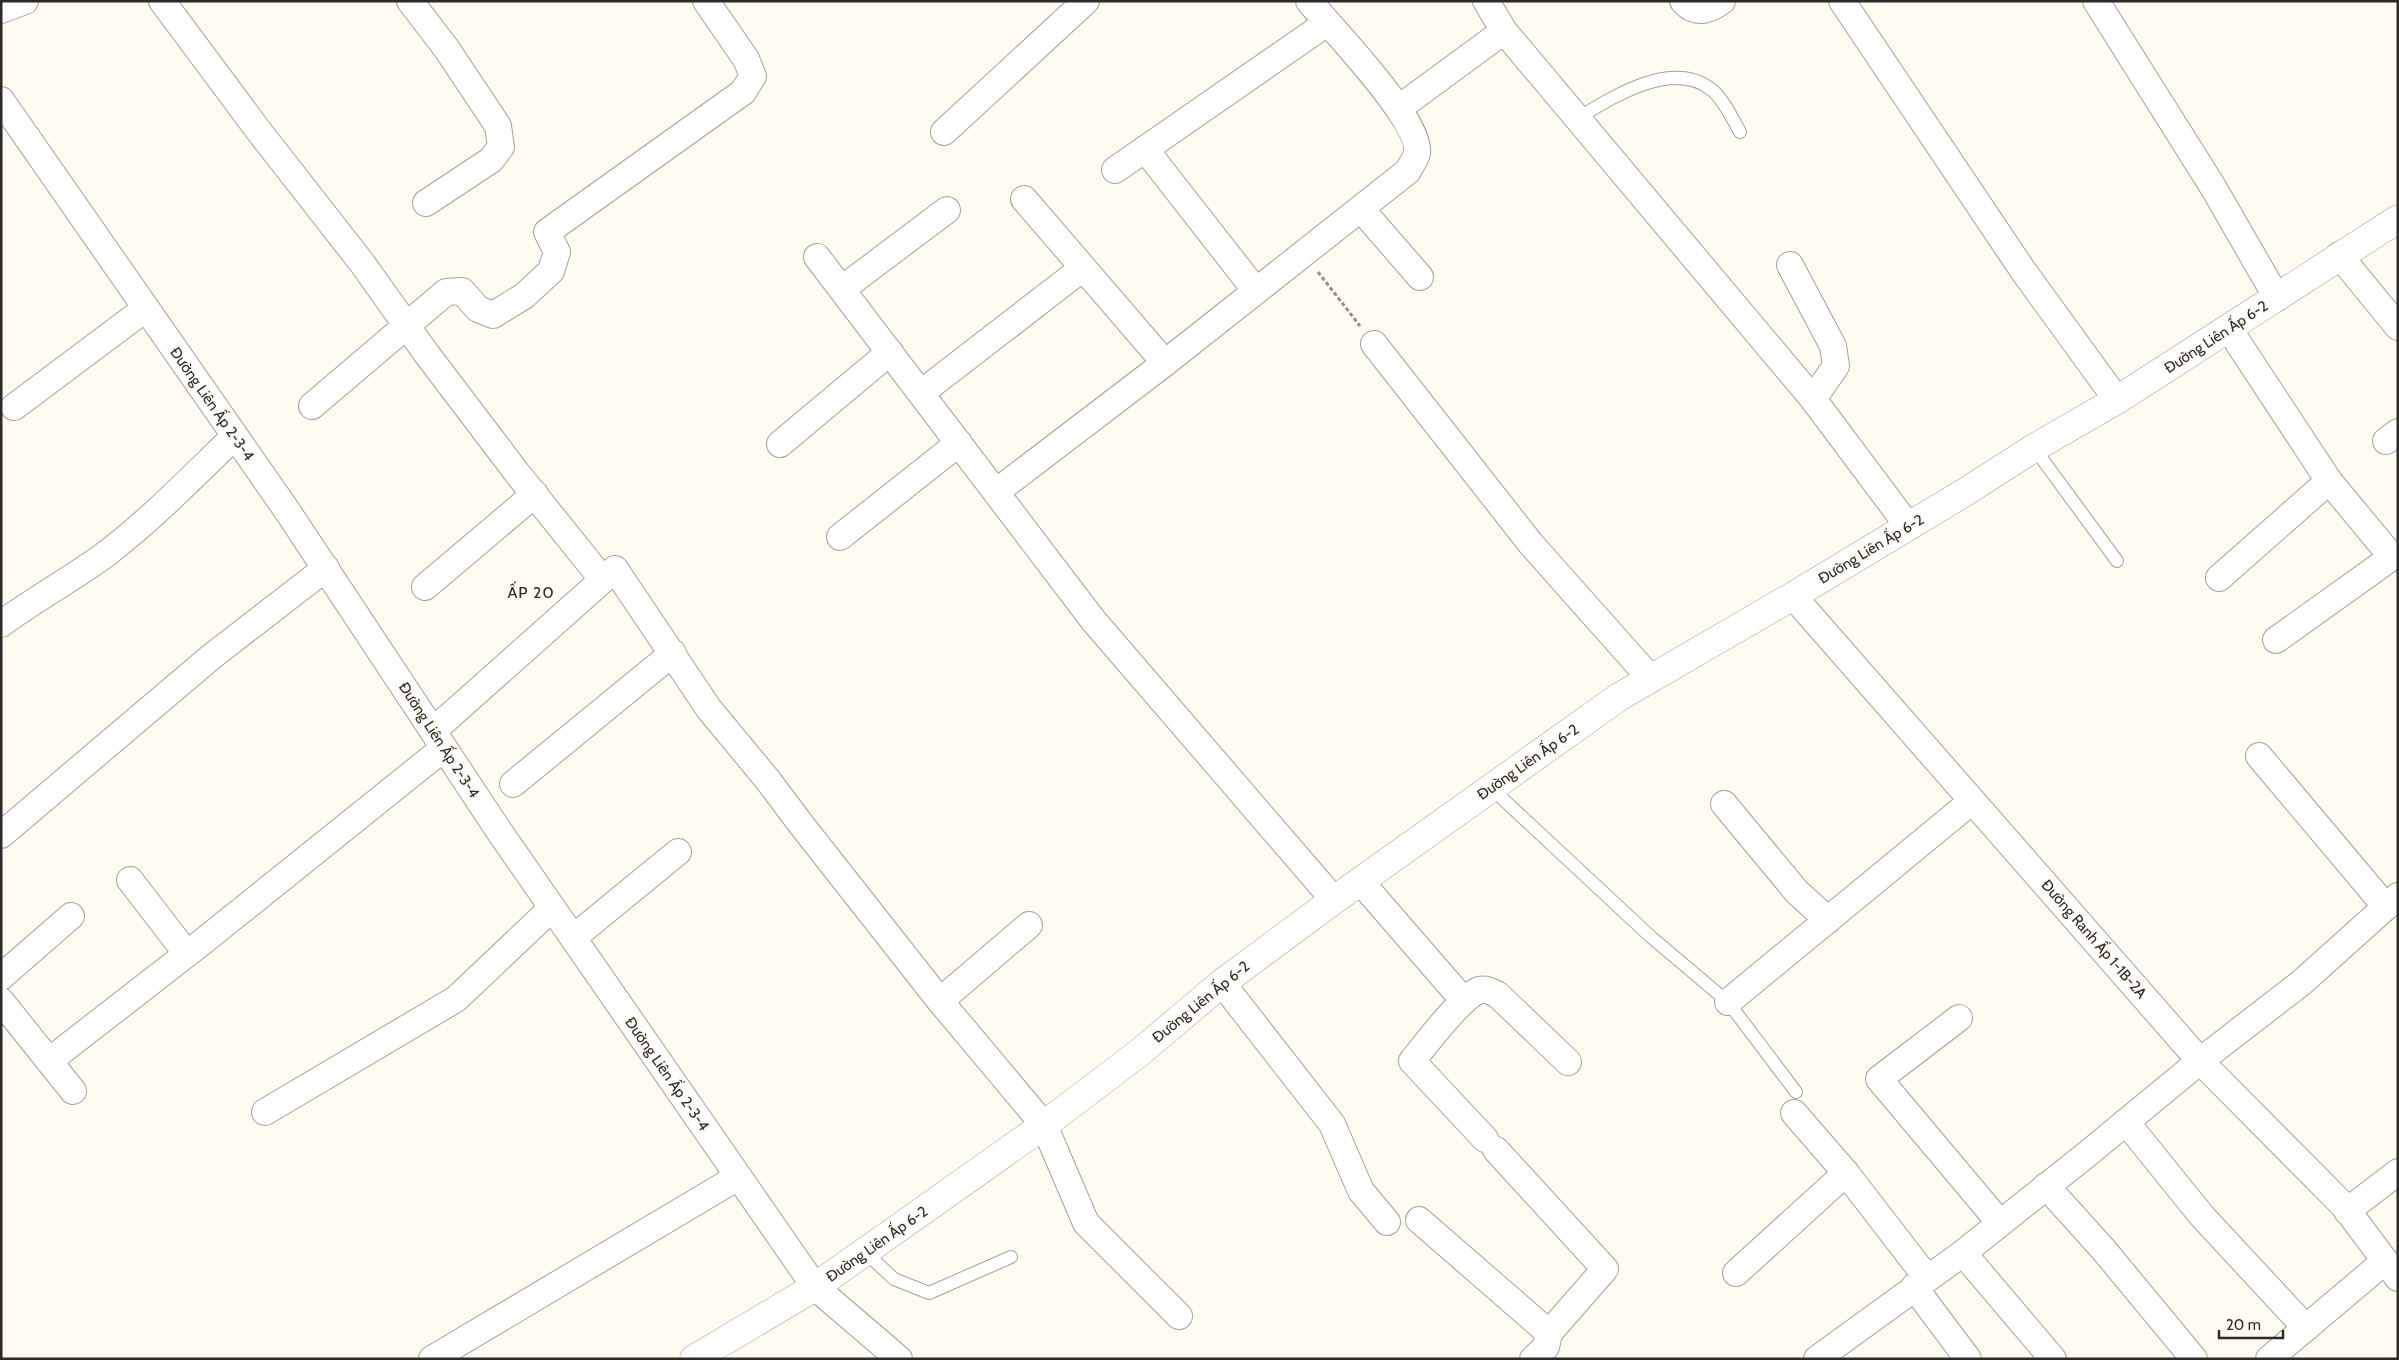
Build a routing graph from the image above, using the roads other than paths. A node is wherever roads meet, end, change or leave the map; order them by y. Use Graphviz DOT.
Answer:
graph roads {
  1 [pos="24,1"];
  2 [pos="162,1"];
  3 [pos="410,1"];
  4 [pos="706,1"];
  5 [pos="1086,1"];
  6 [pos="1309,1"];
  7 [pos="1486,1"];
  8 [pos="1683,1"];
  9 [pos="1722,1"];
  10 [pos="1842,1"];
  11 [pos="2096,1"];
  12 [pos="1,10"];
  13 [pos="1327,23"];
  14 [pos="1504,31"];
  15 [pos="1,100"];
  16 [pos="1400,108"];
  17 [pos="1578,118"];
  18 [pos="944,132"];
  19 [pos="1740,132"];
  20 [pos="1145,149"];
  21 [pos="1115,170"];
  22 [pos="1024,199"];
  23 [pos="426,203"];
  24 [pos="1361,209"];
  25 [pos="947,210"];
  26 [pos="2398,219"];
  27 [pos="2339,255"];
  28 [pos="817,257"];
  29 [pos="1790,265"];
  30 [pos="1083,268"];
  31 [pos="1420,277"];
  32 [pos="842,289"];
  33 [pos="1256,291"];
  34 [pos="2277,298"];
  35 [pos="145,309"];
  36 [pos="407,326"];
  37 [pos="2398,327"];
  38 [pos="2229,329"];
  39 [pos="1374,344"];
  40 [pos="890,352"];
  41 [pos="1165,363"];
  42 [pos="921,393"];
  43 [pos="1813,399"];
  44 [pos="2117,400"];
  45 [pos="312,406"];
  46 [pos="14,407"];
  47 [pos="235,436"];
  48 [pos="958,443"];
  49 [pos="780,444"];
  50 [pos="2034,448"];
  51 [pos="2329,481"];
  52 [pos="996,492"];
  53 [pos="535,494"];
  54 [pos="1908,526"];
  55 [pos="840,537"];
  56 [pos="2396,557"];
  57 [pos="2116,562"];
  58 [pos="326,568"];
  59 [pos="2219,578"];
  60 [pos="604,580"];
  61 [pos="426,587"];
  62 [pos="1793,596"];
  63 [pos="1,624"];
  64 [pos="2276,640"];
  65 [pos="673,653"];
  66 [pos="1651,679"];
  67 [pos="438,739"];
  68 [pos="2259,756"];
  69 [pos="513,784"];
  70 [pos="1491,788"];
  71 [pos="1972,801"];
  72 [pos="1724,804"];
  73 [pos="1,835"];
  74 [pos="678,852"];
  75 [pos="130,880"];
  76 [pos="1360,881"];
  77 [pos="1334,900"];
  78 [pos="2392,901"];
  79 [pos="552,908"];
  80 [pos="71,916"];
  81 [pos="1828,920"];
  82 [pos="1029,924"];
  83 [pos="573,938"];
  84 [pos="188,954"];
  85 [pos="1,977"];
  86 [pos="1222,983"];
  87 [pos="1,1001"];
  88 [pos="940,1001"];
  89 [pos="1464,1001"];
  90 [pos="1728,1002"];
  91 [pos="1959,1018"];
  92 [pos="49,1061"];
  93 [pos="2200,1061"];
  94 [pos="1568,1062"];
  95 [pos="73,1091"];
  96 [pos="1795,1102"];
  97 [pos="265,1112"];
  98 [pos="2126,1122"];
  99 [pos="1044,1125"];
  100 [pos="2398,1172"];
  101 [pos="1846,1173"];
  102 [pos="738,1177"];
  103 [pos="2046,1186"];
  104 [pos="2347,1211"];
  105 [pos="1418,1220"];
  106 [pos="1387,1222"];
  107 [pos="2000,1223"];
  108 [pos="864,1251"];
  109 [pos="1962,1253"];
  110 [pos="1011,1257"];
  111 [pos="2391,1270"];
  112 [pos="1736,1273"];
  113 [pos="1921,1283"];
  114 [pos="815,1287"];
  115 [pos="1178,1316"];
  116 [pos="2306,1328"];
  117 [pos="1549,1333"];
  118 [pos="432,1359"];
  119 [pos="694,1359"];
  120 [pos="899,1359"];
  121 [pos="1534,1359"];
  122 [pos="1817,1359"];
  123 [pos="1968,1359"];
  124 [pos="2053,1359"];
  125 [pos="2194,1359"];
  126 [pos="2269,1359"];
  1 -- 12 [label="street"];
  2 -- 36 [label="street"];
  3 -- 23 [label="street"];
  4 -- 36 [label="street"];
  5 -- 18 [label="street"];
  6 -- 13 [label="street"];
  7 -- 14 [label="street"];
  8 -- 9 [label="street"];
  10 -- 44 [label="street"];
  11 -- 34 [label="street"];
  13 -- 16 [label="street"];
  13 -- 20 [label="street"];
  14 -- 16 [label="street"];
  14 -- 17 [label="street"];
  15 -- 35 [label="street, Đường Liên Ấp 2-3-4"];
  16 -- 24 [label="street"];
  17 -- 19 [label="lane"];
  17 -- 43 [label="street"];
  20 -- 21 [label="street"];
  20 -- 33 [label="street"];
  22 -- 30 [label="street"];
  24 -- 31 [label="street"];
  24 -- 33 [label="street"];
  25 -- 32 [label="street"];
  26 -- 27 [label="street, Đường Liên Ấp 6-2"];
  27 -- 34 [label="street, Đường Liên Ấp 6-2"];
  27 -- 37 [label="street"];
  28 -- 32 [label="street"];
  29 -- 43 [label="street"];
  30 -- 41 [label="street"];
  30 -- 42 [label="street"];
  32 -- 40 [label="street"];
  33 -- 41 [label="street"];
  34 -- 38 [label="street, Đường Liên Ấp 6-2"];
  35 -- 46 [label="street"];
  35 -- 47 [label="street, Đường Liên Ấp 2-3-4"];
  36 -- 45 [label="street"];
  36 -- 53 [label="street"];
  38 -- 44 [label="street, Đường Liên Ấp 6-2"];
  38 -- 51 [label="street"];
  39 -- 66 [label="street"];
  40 -- 42 [label="street"];
  40 -- 49 [label="street"];
  41 -- 52 [label="street"];
  42 -- 48 [label="street"];
  43 -- 54 [label="street"];
  44 -- 50 [label="street, Đường Liên Ấp 6-2"];
  47 -- 58 [label="street, Đường Liên Ấp 2-3-4"];
  47 -- 63 [label="street"];
  48 -- 52 [label="street"];
  48 -- 55 [label="street"];
  50 -- 54 [label="street, Đường Liên Ấp 6-2"];
  50 -- 57 [label="lane"];
  51 -- 56 [label="street"];
  51 -- 59 [label="street"];
  52 -- 77 [label="street"];
  53 -- 60 [label="street"];
  53 -- 61 [label="street"];
  54 -- 62 [label="street, Đường Liên Ấp 6-2"];
  56 -- 64 [label="street"];
  58 -- 67 [label="street, Đường Liên Ấp 2-3-4"];
  58 -- 73 [label="street"];
  60 -- 65 [label="street"];
  60 -- 67 [label="street"];
  62 -- 66 [label="street, Đường Liên Ấp 6-2"];
  62 -- 71 [label="street, Đường Ranh Ấp 1-1B-2A"];
  65 -- 69 [label="street"];
  65 -- 88 [label="street"];
  66 -- 70 [label="street, Đường Liên Ấp 6-2"];
  67 -- 79 [label="street, Đường Liên Ấp 2-3-4"];
  67 -- 84 [label="street"];
  68 -- 78 [label="street"];
  70 -- 76 [label="street, Đường Liên Ấp 6-2"];
  70 -- 90 [label="lane"];
  71 -- 81 [label="street"];
  71 -- 93 [label="street, Đường Ranh Ấp 1-1B-2A"];
  72 -- 81 [label="street"];
  74 -- 83 [label="street"];
  75 -- 84 [label="street"];
  76 -- 77 [label="street, Đường Liên Ấp 6-2"];
  76 -- 89 [label="street"];
  77 -- 86 [label="street, Đường Liên Ấp 6-2"];
  78 -- 93 [label="street"];
  79 -- 83 [label="street, Đường Liên Ấp 2-3-4"];
  79 -- 97 [label="street"];
  80 -- 85 [label="street"];
  81 -- 90 [label="street"];
  82 -- 88 [label="street"];
  83 -- 102 [label="street, Đường Liên Ấp 2-3-4"];
  84 -- 92 [label="street"];
  86 -- 99 [label="street, Đường Liên Ấp 6-2"];
  86 -- 106 [label="street"];
  87 -- 92 [label="street"];
  88 -- 99 [label="street"];
  89 -- 94 [label="street"];
  89 -- 117 [label="street"];
  90 -- 96 [label="lane"];
  91 -- 107 [label="street"];
  92 -- 95 [label="street"];
  93 -- 98 [label="street"];
  93 -- 104 [label="street, Đường Ranh Ấp 1-1B-2A"];
  96 -- 101 [label="street"];
  98 -- 103 [label="street"];
  98 -- 116 [label="street"];
  99 -- 108 [label="street, Đường Liên Ấp 6-2"];
  99 -- 115 [label="street"];
  100 -- 104 [label="street"];
  101 -- 112 [label="street"];
  101 -- 113 [label="street"];
  102 -- 114 [label="street, Đường Liên Ấp 2-3-4"];
  102 -- 118 [label="street"];
  103 -- 107 [label="street"];
  103 -- 125 [label="street"];
  104 -- 111 [label="street, Đường Ranh Ấp 1-1B-2A"];
  105 -- 117 [label="street"];
  107 -- 109 [label="street"];
  108 -- 110 [label="lane"];
  108 -- 114 [label="street, Đường Liên Ấp 6-2"];
  109 -- 113 [label="street"];
  109 -- 124 [label="street"];
  111 -- 116 [label="street"];
  113 -- 122 [label="street"];
  113 -- 123 [label="street"];
  114 -- 119 [label="street, Đường Liên Ấp 6-2"];
  114 -- 120 [label="street, Đường Liên Ấp 2-3-4"];
  116 -- 126 [label="street"];
  117 -- 121 [label="street"];
}
